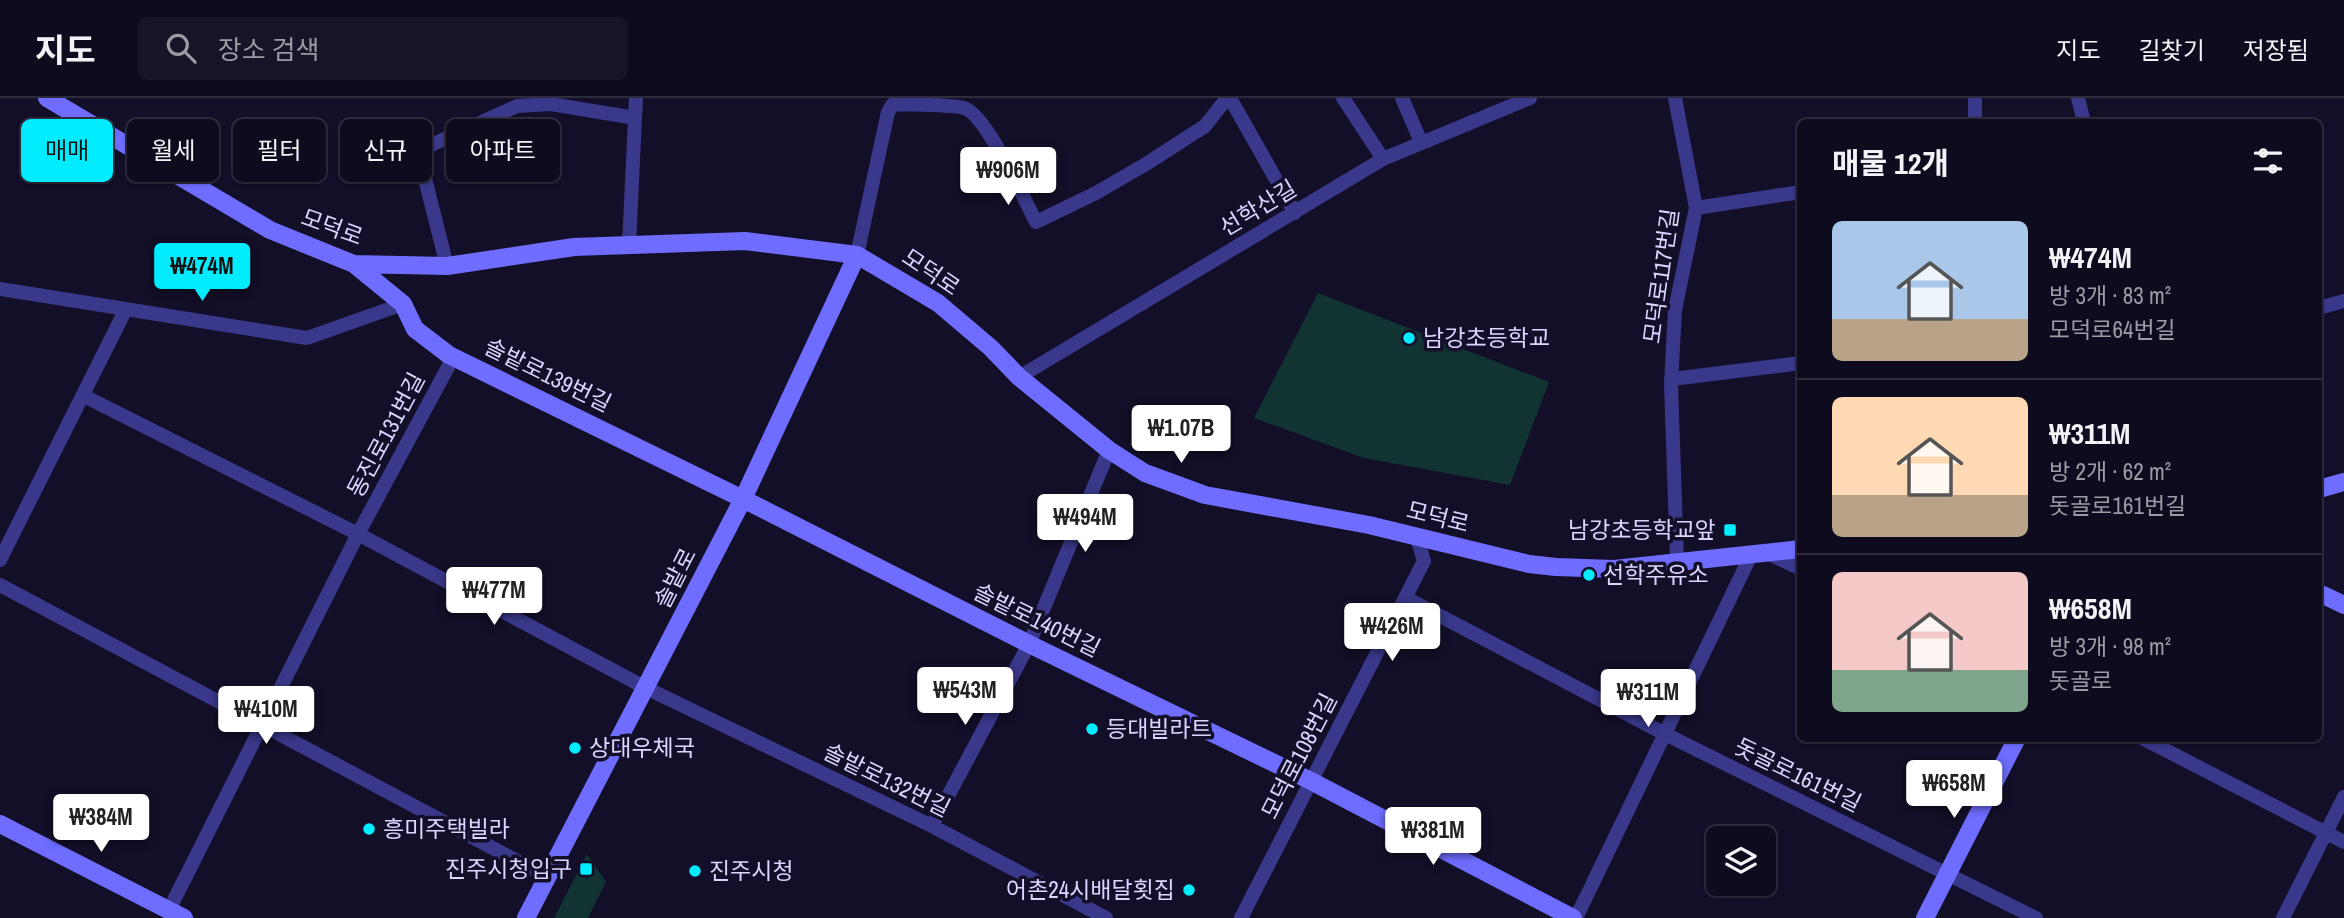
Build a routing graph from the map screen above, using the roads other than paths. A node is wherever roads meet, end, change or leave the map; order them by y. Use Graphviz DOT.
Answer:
graph roads {
  1 [pos="47,98"];
  2 [pos="636,98"];
  3 [pos="1228,98"];
  4 [pos="1343,98"];
  5 [pos="1402,98"];
  6 [pos="1675,98"];
  7 [pos="1975,98"];
  8 [pos="2078,98"];
  9 [pos="1521,99"];
  10 [pos="635,118"];
  11 [pos="1975,119"];
  12 [pos="2083,119"];
  13 [pos="1421,142"];
  14 [pos="1383,159"];
  15 [pos="1797,193"];
  16 [pos="1696,208"];
  17 [pos="1295,213"];
  18 [pos="629,246"];
  19 [pos="857,255"];
  20 [pos="354,264"];
  21 [pos="447,266"];
  22 [pos="0,289"];
  23 [pos="2344,301"];
  24 [pos="403,304"];
  25 [pos="2322,306"];
  26 [pos="126,309"];
  27 [pos="454,356"];
  28 [pos="1797,363"];
  29 [pos="1019,377"];
  30 [pos="1672,379"];
  31 [pos="83,396"];
  32 [pos="1109,450"];
  33 [pos="2344,482"];
  34 [pos="2322,488"];
  35 [pos="743,499"];
  36 [pos="359,534"];
  37 [pos="1417,538"];
  38 [pos="1797,549"];
  39 [pos="1759,554"];
  40 [pos="0,560"];
  41 [pos="1677,561"];
  42 [pos="1797,568"];
  43 [pos="0,585"];
  44 [pos="2322,594"];
  45 [pos="1406,598"];
  46 [pos="2344,604"];
  47 [pos="1029,643"];
  48 [pos="646,688"];
  49 [pos="264,725"];
  50 [pos="1665,734"];
  51 [pos="2015,742"];
  52 [pos="2150,742"];
  53 [pos="1311,781"];
  54 [pos="2344,797"];
  55 [pos="0,824"];
  56 [pos="932,826"];
  57 [pos="2327,833"];
  58 [pos="2344,842"];
  59 [pos="1948,874"];
  60 [pos="547,877"];
  61 [pos="177,914"];
  62 [pos="526,918"];
  63 [pos="1106,918"];
  64 [pos="1241,918"];
  65 [pos="1574,918"];
  66 [pos="1926,918"];
  67 [pos="2036,918"];
  68 [pos="2283,918"];
  1 -- 20 [label="street, 모덕로"];
  2 -- 10 [label="street"];
  3 -- 17 [label="street"];
  3 -- 19 [label="street"];
  4 -- 14 [label="street"];
  5 -- 13 [label="street"];
  6 -- 16 [label="street, 모덕로117번길"];
  7 -- 11 [label="street"];
  8 -- 12 [label="street"];
  9 -- 13 [label="street, 선학산길"];
  10 -- 18 [label="street"];
  10 -- 21 [label="street"];
  13 -- 14 [label="street, 선학산길"];
  14 -- 17 [label="street, 선학산길"];
  15 -- 16 [label="street"];
  16 -- 30 [label="street, 모덕로117번길"];
  17 -- 29 [label="street, 선학산길"];
  18 -- 19 [label="street, 모덕로"];
  18 -- 21 [label="street, 모덕로"];
  19 -- 29 [label="street, 모덕로"];
  19 -- 35 [label="street, 솔밭로"];
  20 -- 21 [label="street, 모덕로"];
  20 -- 24 [label="street, 솔밭로139번길"];
  22 -- 26 [label="street"];
  23 -- 25 [label="street"];
  24 -- 26 [label="street"];
  24 -- 27 [label="street, 솔밭로139번길"];
  26 -- 31 [label="street"];
  27 -- 35 [label="street, 솔밭로139번길"];
  27 -- 36 [label="street, 동진로131번길"];
  28 -- 30 [label="street"];
  29 -- 32 [label="street, 모덕로"];
  30 -- 41 [label="street, 모덕로117번길"];
  31 -- 36 [label="street, 동진로131번길"];
  31 -- 40 [label="street"];
  32 -- 37 [label="street, 모덕로"];
  32 -- 47 [label="street"];
  33 -- 34 [label="street"];
  35 -- 47 [label="street, 솔밭로140번길"];
  35 -- 48 [label="street, 솔밭로"];
  36 -- 48 [label="street, 솔밭로132번길"];
  36 -- 49 [label="street, 동진로131번길"];
  37 -- 41 [label="street, 모덕로"];
  37 -- 45 [label="street, 모덕로108번길"];
  38 -- 39 [label="street, 모덕로"];
  39 -- 41 [label="street, 모덕로"];
  39 -- 42 [label="street, 모덕로"];
  39 -- 50 [label="street"];
  43 -- 49 [label="street"];
  44 -- 46 [label="street"];
  45 -- 50 [label="street, 돗골로161번길"];
  45 -- 53 [label="street, 모덕로108번길"];
  47 -- 53 [label="street, 솔밭로140번길"];
  47 -- 56 [label="street"];
  48 -- 56 [label="street, 솔밭로132번길"];
  48 -- 60 [label="street, 솔밭로"];
  49 -- 60 [label="street"];
  49 -- 61 [label="street, 동진로131번길"];
  50 -- 59 [label="street, 돗골로161번길"];
  50 -- 65 [label="street"];
  51 -- 59 [label="street"];
  52 -- 57 [label="street"];
  53 -- 64 [label="street, 모덕로108번길"];
  53 -- 65 [label="street, 솔밭로140번길"];
  54 -- 57 [label="street"];
  55 -- 61 [label="street"];
  56 -- 63 [label="street, 솔밭로132번길"];
  57 -- 58 [label="street"];
  57 -- 68 [label="street"];
  59 -- 66 [label="street"];
  59 -- 67 [label="street, 돗골로161번길"];
  60 -- 62 [label="street, 솔밭로"];
}
